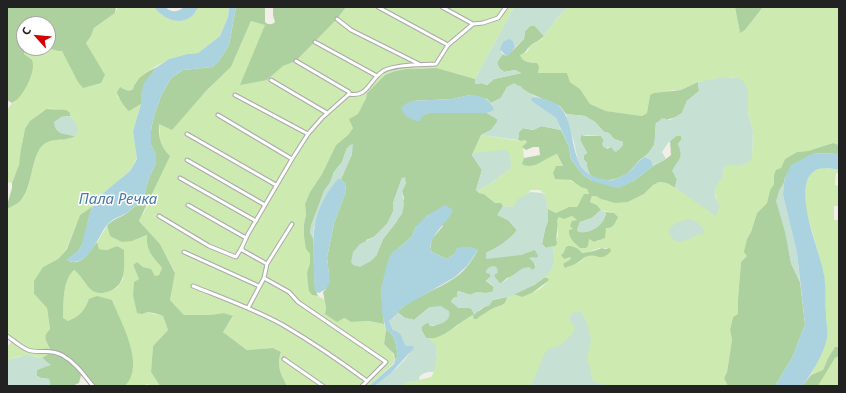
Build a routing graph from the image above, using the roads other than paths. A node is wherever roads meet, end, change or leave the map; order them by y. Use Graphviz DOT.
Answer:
graph roads {
  1 [pos="378,7"];
  2 [pos="442,7"];
  3 [pos="506,7"];
  4 [pos="337,19"];
  5 [pos="473,24"];
  6 [pos="315,42"];
  7 [pos="448,45"];
  8 [pos="296,61"];
  9 [pos="420,65"];
  10 [pos="377,76"];
  11 [pos="271,80"];
  12 [pos="349,94"];
  13 [pos="235,95"];
  14 [pos="327,113"];
  15 [pos="218,115"];
  16 [pos="187,134"];
  17 [pos="308,134"];
  18 [pos="292,159"];
  19 [pos="188,160"];
  20 [pos="180,178"];
  21 [pos="276,185"];
  22 [pos="188,205"];
  23 [pos="265,205"];
  24 [pos="160,216"];
  25 [pos="256,221"];
  26 [pos="292,224"];
  27 [pos="246,238"];
  28 [pos="242,247"];
  29 [pos="184,252"];
  30 [pos="268,264"];
  31 [pos="264,278"];
  32 [pos="193,286"];
  33 [pos="259,286"];
  34 [pos="248,308"];
  35 [pos="7,336"];
  36 [pos="284,359"];
  37 [pos="367,381"];
  38 [pos="93,386"];
  39 [pos="323,386"];
  40 [pos="362,386"];
  1 -- 7 [label="street"];
  2 -- 5 [label="street"];
  3 -- 5 [label="street"];
  4 -- 9 [label="street"];
  5 -- 7 [label="street"];
  6 -- 10 [label="street"];
  7 -- 9 [label="street"];
  8 -- 12 [label="street"];
  9 -- 10 [label="street"];
  10 -- 12 [label="street"];
  11 -- 14 [label="street"];
  12 -- 14 [label="street"];
  13 -- 17 [label="street"];
  14 -- 17 [label="street"];
  15 -- 18 [label="street"];
  16 -- 21 [label="street"];
  17 -- 18 [label="street"];
  18 -- 21 [label="street"];
  19 -- 23 [label="street"];
  20 -- 25 [label="street"];
  21 -- 23 [label="street"];
  22 -- 27 [label="street"];
  23 -- 25 [label="street"];
  24 -- 28 [label="street"];
  25 -- 27 [label="street"];
  26 -- 30 [label="street"];
  27 -- 28 [label="street"];
  28 -- 30 [label="street"];
  29 -- 33 [label="street"];
  30 -- 31 [label="street"];
  31 -- 33 [label="street"];
  31 -- 37 [label="street"];
  32 -- 34 [label="street"];
  33 -- 34 [label="street"];
  34 -- 37 [label="street"];
  35 -- 38 [label="street"];
  36 -- 39 [label="street"];
  37 -- 40 [label="street"];
}
